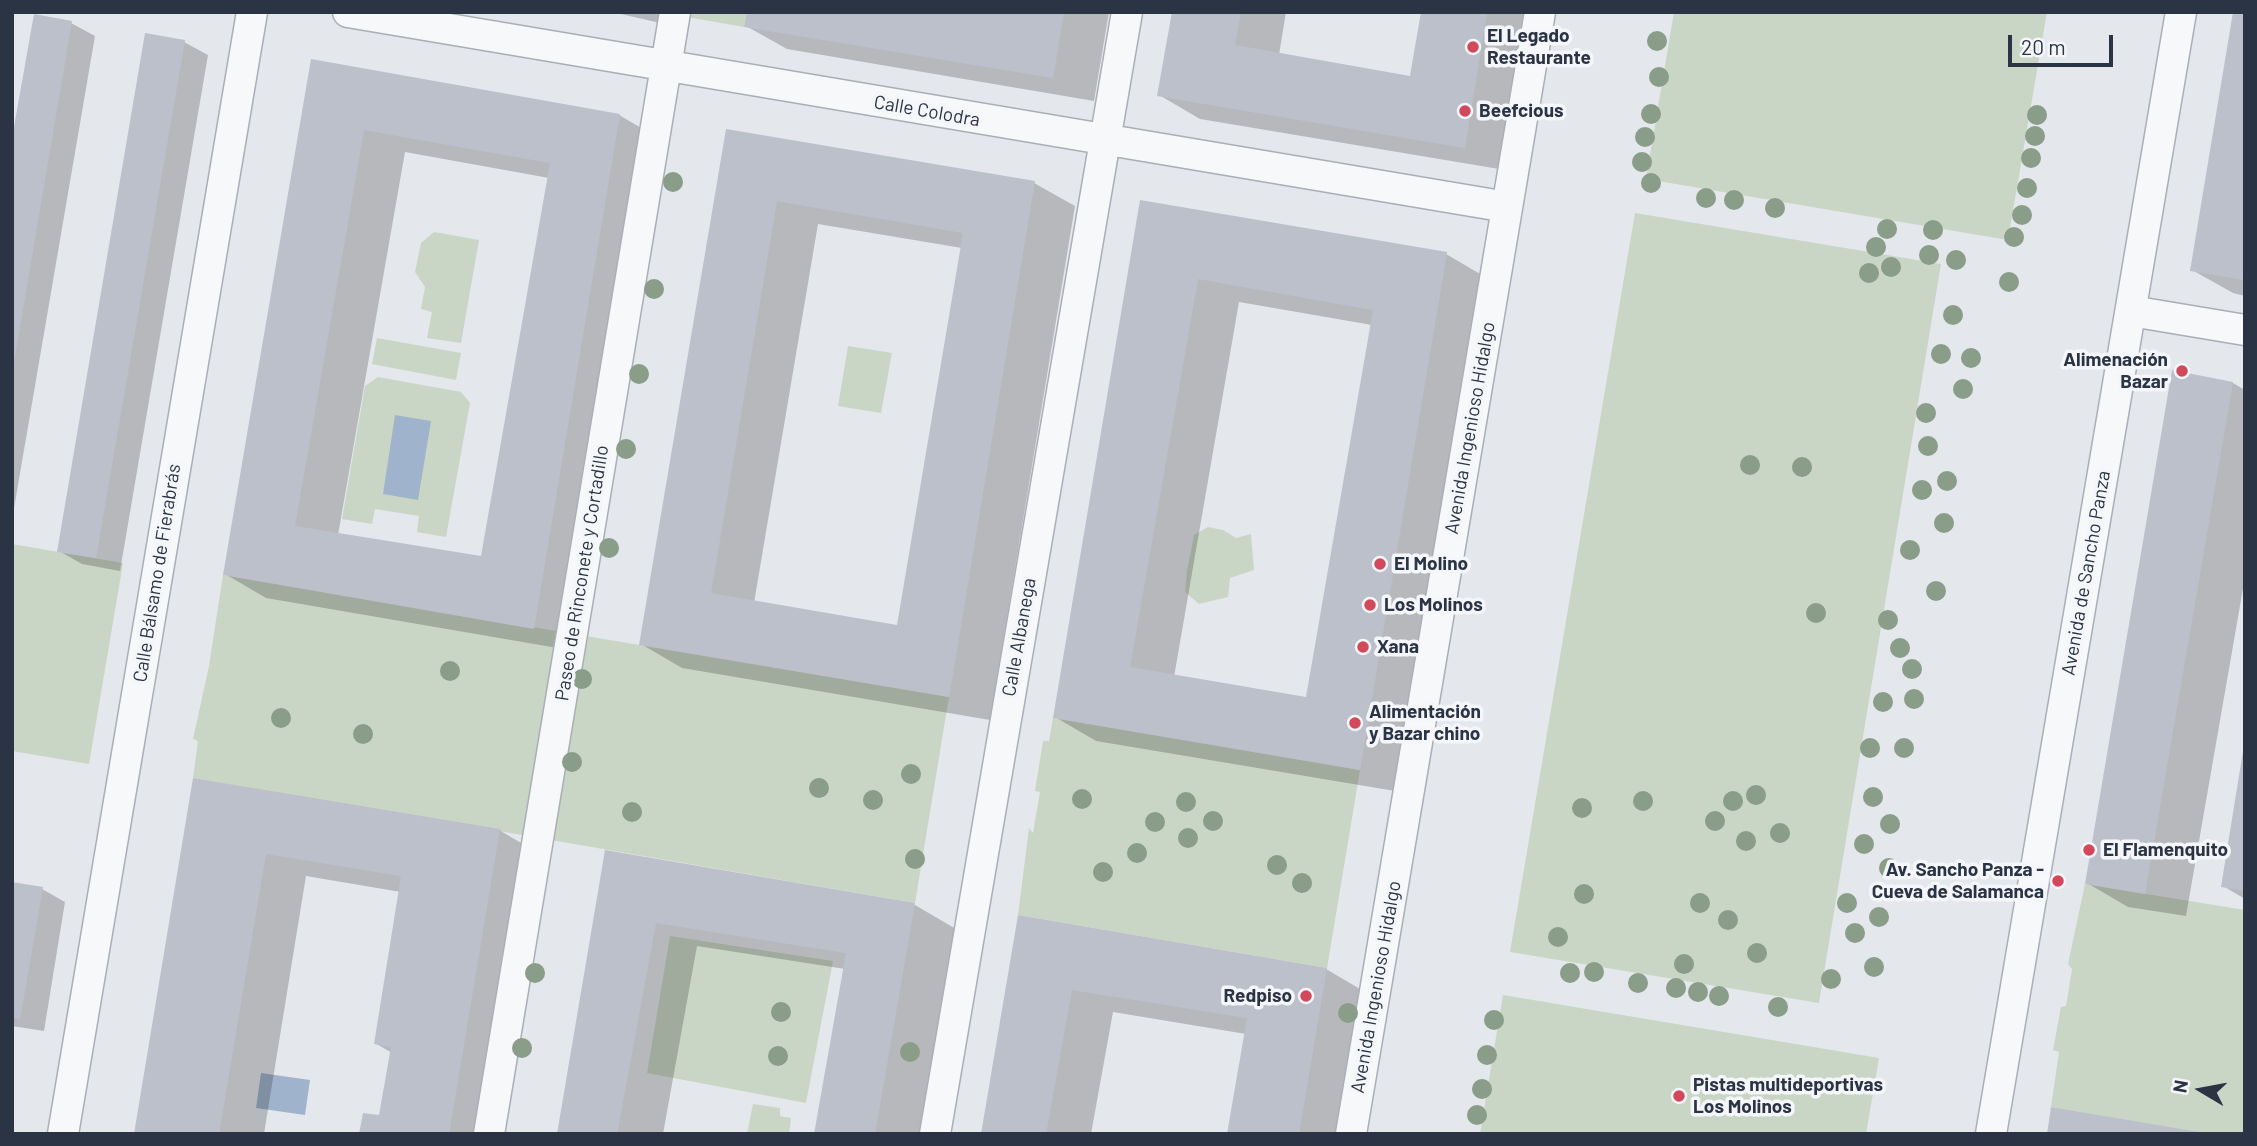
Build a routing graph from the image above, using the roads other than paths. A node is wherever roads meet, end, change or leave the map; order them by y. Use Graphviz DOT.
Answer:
graph roads {
  1 [pos="252,12"];
  2 [pos="348,12"];
  3 [pos="675,12"];
  4 [pos="1127,12"];
  5 [pos="1539,12"];
  6 [pos="2181,12"];
  7 [pos="666,67"];
  8 [pos="1104,141"];
  9 [pos="1507,207"];
  10 [pos="2132,311"];
  11 [pos="2245,330"];
  12 [pos="64,1134"];
  13 [pos="489,1134"];
  14 [pos="935,1134"];
  15 [pos="1351,1134"];
  16 [pos="1991,1134"];
  1 -- 12 [label="street, Calle Bálsamo de Fierabrás"];
  2 -- 7 [label="street, Calle Colodra"];
  3 -- 7 [label="street, Paseo de Rinconete y Cortadillo"];
  4 -- 8 [label="street, Calle Albanega"];
  5 -- 9 [label="street, Avenida Ingenioso Hidalgo"];
  6 -- 10 [label="street, Avenida de Sancho Panza"];
  7 -- 8 [label="street, Calle Colodra"];
  7 -- 13 [label="street, Paseo de Rinconete y Cortadillo"];
  8 -- 9 [label="street, Calle Colodra"];
  8 -- 14 [label="street, Calle Albanega"];
  9 -- 15 [label="street, Avenida Ingenioso Hidalgo"];
  10 -- 11 [label="street"];
  10 -- 16 [label="street, Avenida de Sancho Panza"];
}
